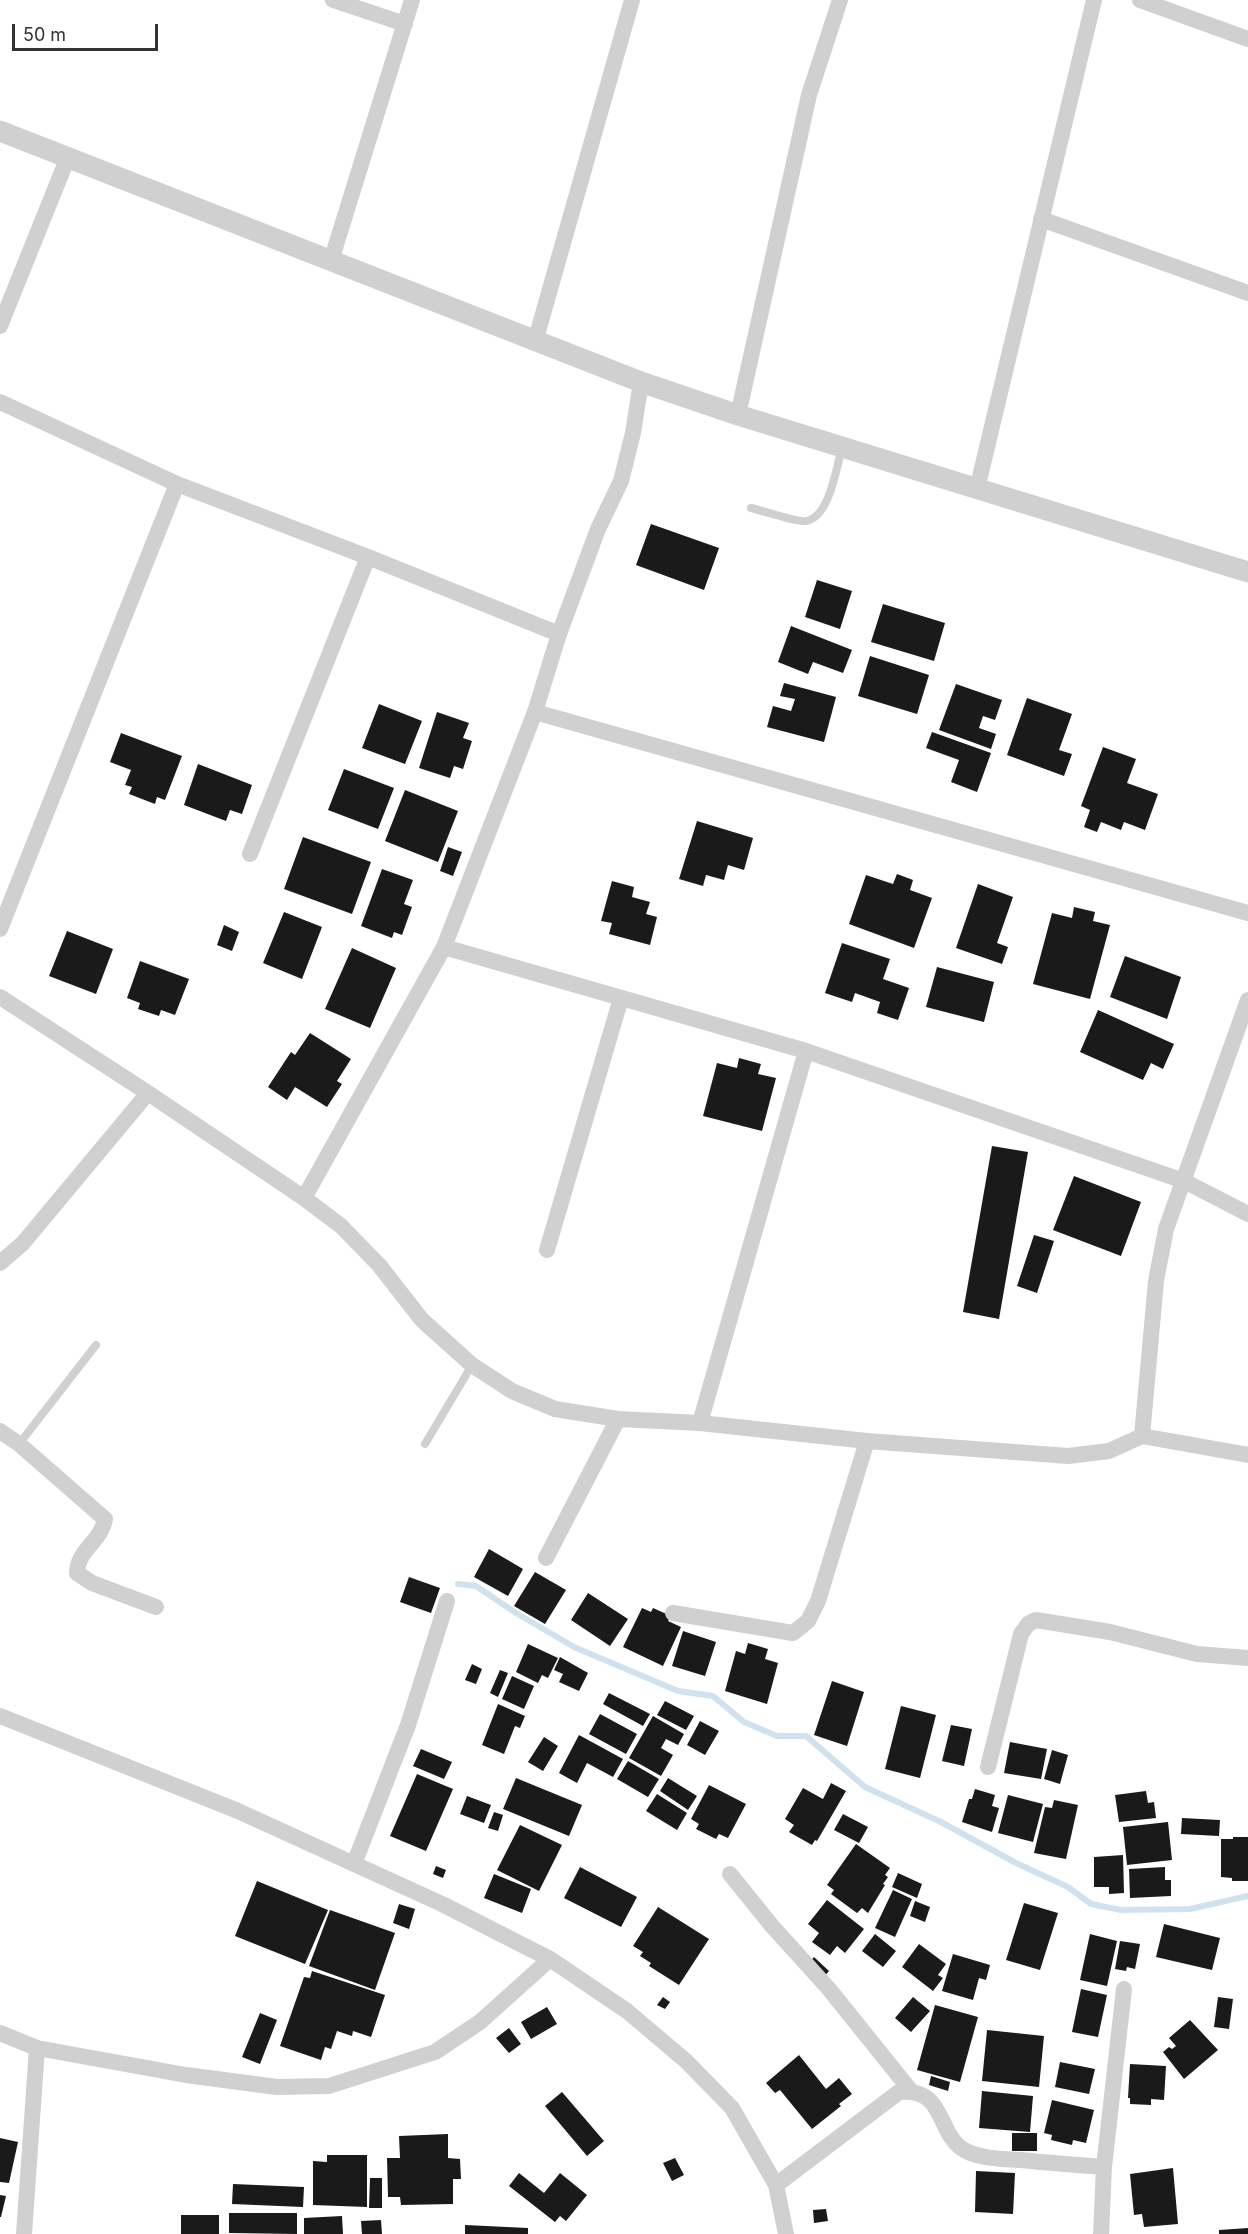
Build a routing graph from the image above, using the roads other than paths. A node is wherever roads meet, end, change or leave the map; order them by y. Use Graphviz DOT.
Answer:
graph roads {
  1 [pos="333,0"];
  2 [pos="412,0"];
  3 [pos="632,0"];
  4 [pos="840,0"];
  5 [pos="1094,0"];
  6 [pos="1140,0"];
  7 [pos="405,24"];
  8 [pos="1248,39"];
  9 [pos="0,130"];
  10 [pos="68,157"];
  11 [pos="1041,219"];
  12 [pos="331,261"];
  13 [pos="1248,293"];
  14 [pos="0,326"];
  15 [pos="535,342"];
  16 [pos="641,382"];
  17 [pos="0,402"];
  18 [pos="738,415"];
  19 [pos="842,447"];
  20 [pos="177,484"];
  21 [pos="977,489"];
  22 [pos="751,508"];
  23 [pos="368,557"];
  24 [pos="1248,572"];
  25 [pos="559,634"];
  26 [pos="535,712"];
  27 [pos="250,854"];
  28 [pos="1248,913"];
  29 [pos="0,929"];
  30 [pos="444,947"];
  31 [pos="0,997"];
  32 [pos="621,998"];
  33 [pos="1248,1000"];
  34 [pos="806,1051"];
  35 [pos="148,1093"];
  36 [pos="1184,1181"];
  37 [pos="304,1198"];
  38 [pos="1248,1214"];
  39 [pos="547,1250"];
  40 [pos="0,1263"];
  41 [pos="96,1345"];
  42 [pos="472,1365"];
  43 [pos="618,1419"];
  44 [pos="700,1423"];
  45 [pos="0,1431"];
  46 [pos="1142,1436"];
  47 [pos="867,1441"];
  48 [pos="19,1444"];
  49 [pos="425,1444"];
  50 [pos="1248,1455"];
  51 [pos="546,1558"];
  52 [pos="447,1601"];
  53 [pos="156,1607"];
  54 [pos="673,1613"];
  55 [pos="1248,1658"];
  56 [pos="0,1716"];
  57 [pos="988,1767"];
  58 [pos="354,1864"];
  59 [pos="730,1874"];
  60 [pos="550,1959"];
  61 [pos="1124,1989"];
  62 [pos="0,2033"];
  63 [pos="37,2048"];
  64 [pos="911,2091"];
  65 [pos="1104,2167"];
  66 [pos="776,2185"];
  67 [pos="24,2234"];
  68 [pos="786,2234"];
  69 [pos="1101,2234"];
  1 -- 7 [label="street"];
  2 -- 7 [label="street"];
  3 -- 15 [label="street"];
  4 -- 18 [label="street"];
  5 -- 11 [label="street"];
  6 -- 8 [label="street"];
  7 -- 12 [label="street"];
  9 -- 10 [label="street"];
  10 -- 12 [label="street"];
  10 -- 14 [label="street"];
  11 -- 13 [label="street"];
  11 -- 21 [label="street"];
  12 -- 15 [label="street"];
  15 -- 16 [label="street"];
  16 -- 18 [label="street"];
  16 -- 25 [label="street"];
  17 -- 20 [label="street"];
  18 -- 19 [label="street"];
  19 -- 21 [label="street"];
  19 -- 22 [label="lane"];
  20 -- 23 [label="street"];
  20 -- 29 [label="street"];
  21 -- 24 [label="street"];
  23 -- 25 [label="street"];
  23 -- 27 [label="street"];
  25 -- 26 [label="street"];
  26 -- 28 [label="street"];
  26 -- 30 [label="street"];
  30 -- 32 [label="street"];
  30 -- 37 [label="street"];
  31 -- 35 [label="street"];
  32 -- 34 [label="street"];
  32 -- 39 [label="street"];
  33 -- 36 [label="street"];
  34 -- 36 [label="street"];
  34 -- 44 [label="street"];
  35 -- 37 [label="street"];
  35 -- 40 [label="street"];
  36 -- 38 [label="street"];
  36 -- 46 [label="street"];
  37 -- 42 [label="street"];
  41 -- 48 [label="lane"];
  42 -- 43 [label="street"];
  42 -- 49 [label="lane"];
  43 -- 44 [label="street"];
  43 -- 51 [label="street"];
  44 -- 47 [label="street"];
  45 -- 48 [label="street"];
  46 -- 47 [label="street"];
  46 -- 50 [label="street"];
  47 -- 54 [label="street"];
  48 -- 53 [label="street"];
  52 -- 58 [label="street"];
  55 -- 57 [label="street"];
  56 -- 58 [label="street"];
  58 -- 60 [label="street"];
  59 -- 64 [label="street"];
  60 -- 63 [label="street"];
  60 -- 66 [label="street"];
  61 -- 65 [label="street"];
  62 -- 63 [label="street"];
  63 -- 67 [label="street"];
  64 -- 65 [label="street"];
  64 -- 66 [label="street"];
  65 -- 69 [label="street"];
  66 -- 68 [label="street"];
}
